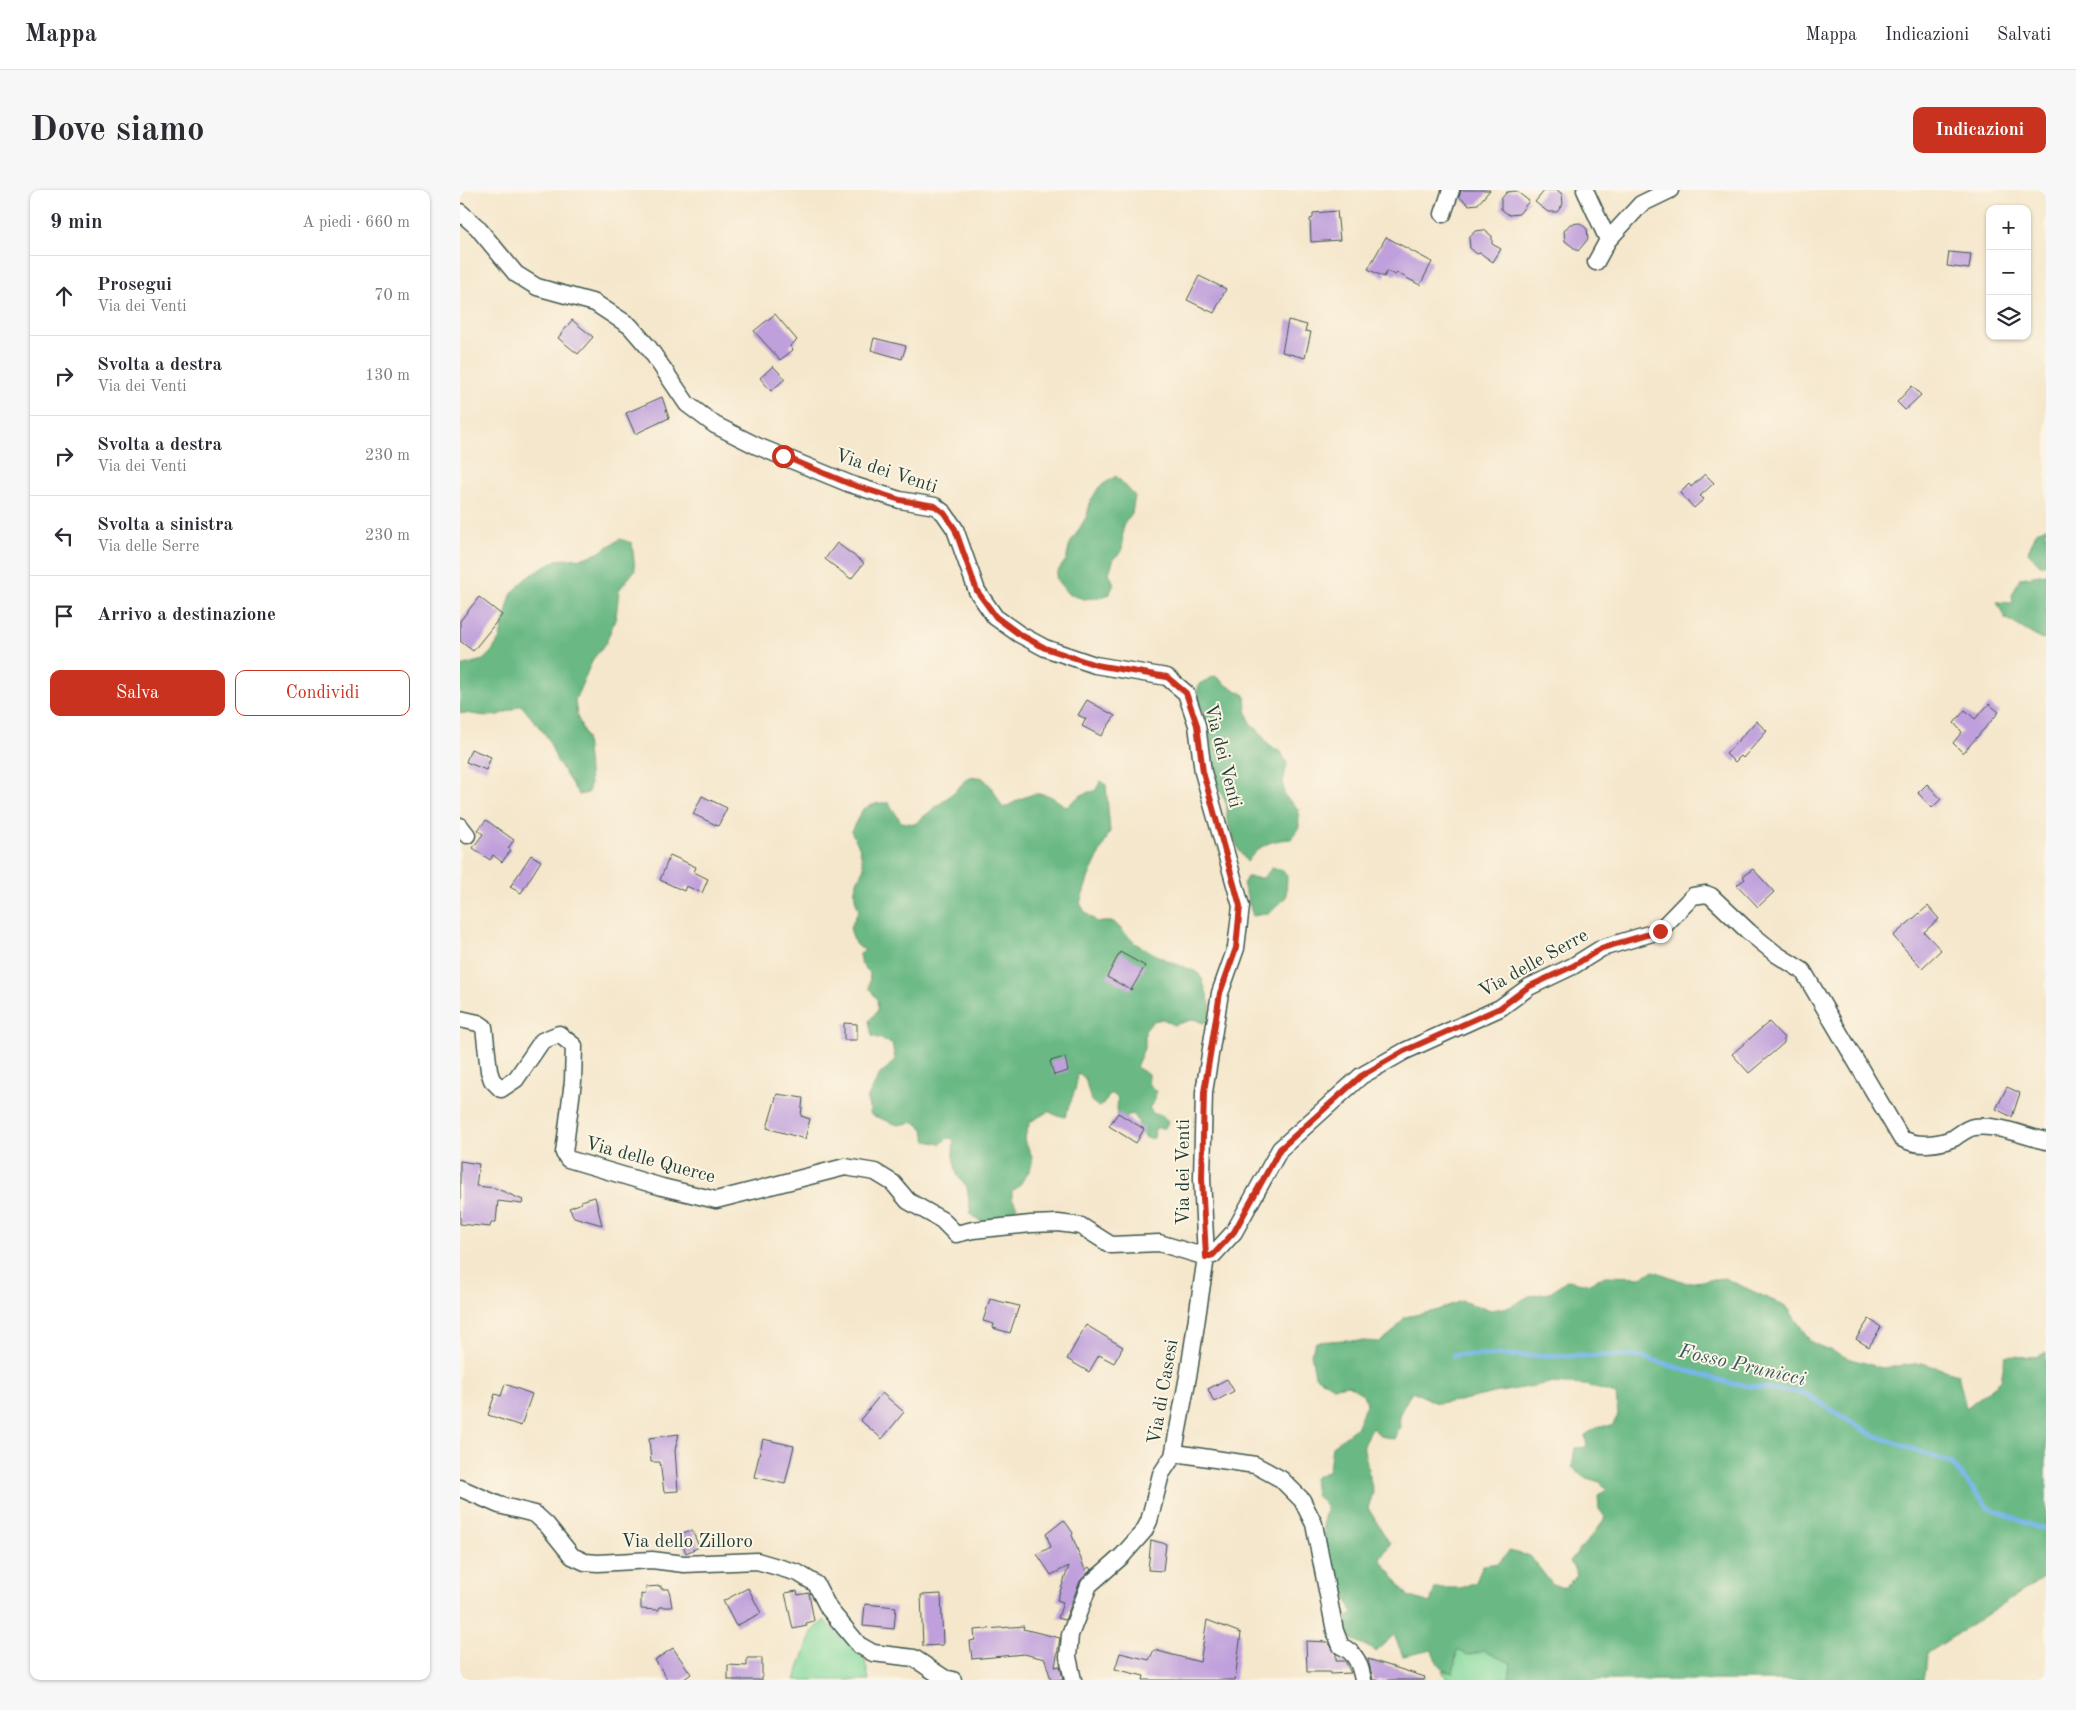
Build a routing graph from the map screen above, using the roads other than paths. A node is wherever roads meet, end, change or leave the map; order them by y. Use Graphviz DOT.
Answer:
graph roads {
  1 [pos="1451,190"];
  2 [pos="1585,190"];
  3 [pos="1670,190"];
  4 [pos="460,212"];
  5 [pos="1443,214"];
  6 [pos="1608,240"];
  7 [pos="1596,262"];
  8 [pos="460,1019"];
  9 [pos="2046,1141"];
  10 [pos="1206,1257"];
  11 [pos="1173,1456"];
  12 [pos="460,1488"];
  13 [pos="953,1680"];
  14 [pos="1073,1680"];
  15 [pos="1362,1680"];
  1 -- 5 [label="street"];
  2 -- 6 [label="street"];
  3 -- 6 [label="street"];
  4 -- 10 [label="street, Via dei Venti"];
  6 -- 7 [label="street"];
  8 -- 10 [label="street, Via delle Querce"];
  9 -- 10 [label="street, Via delle Serre"];
  10 -- 11 [label="street, Via di Casesi"];
  11 -- 14 [label="street, Via di Casesi"];
  11 -- 15 [label="street"];
  12 -- 13 [label="street, Via dello Zilloro"];
}
